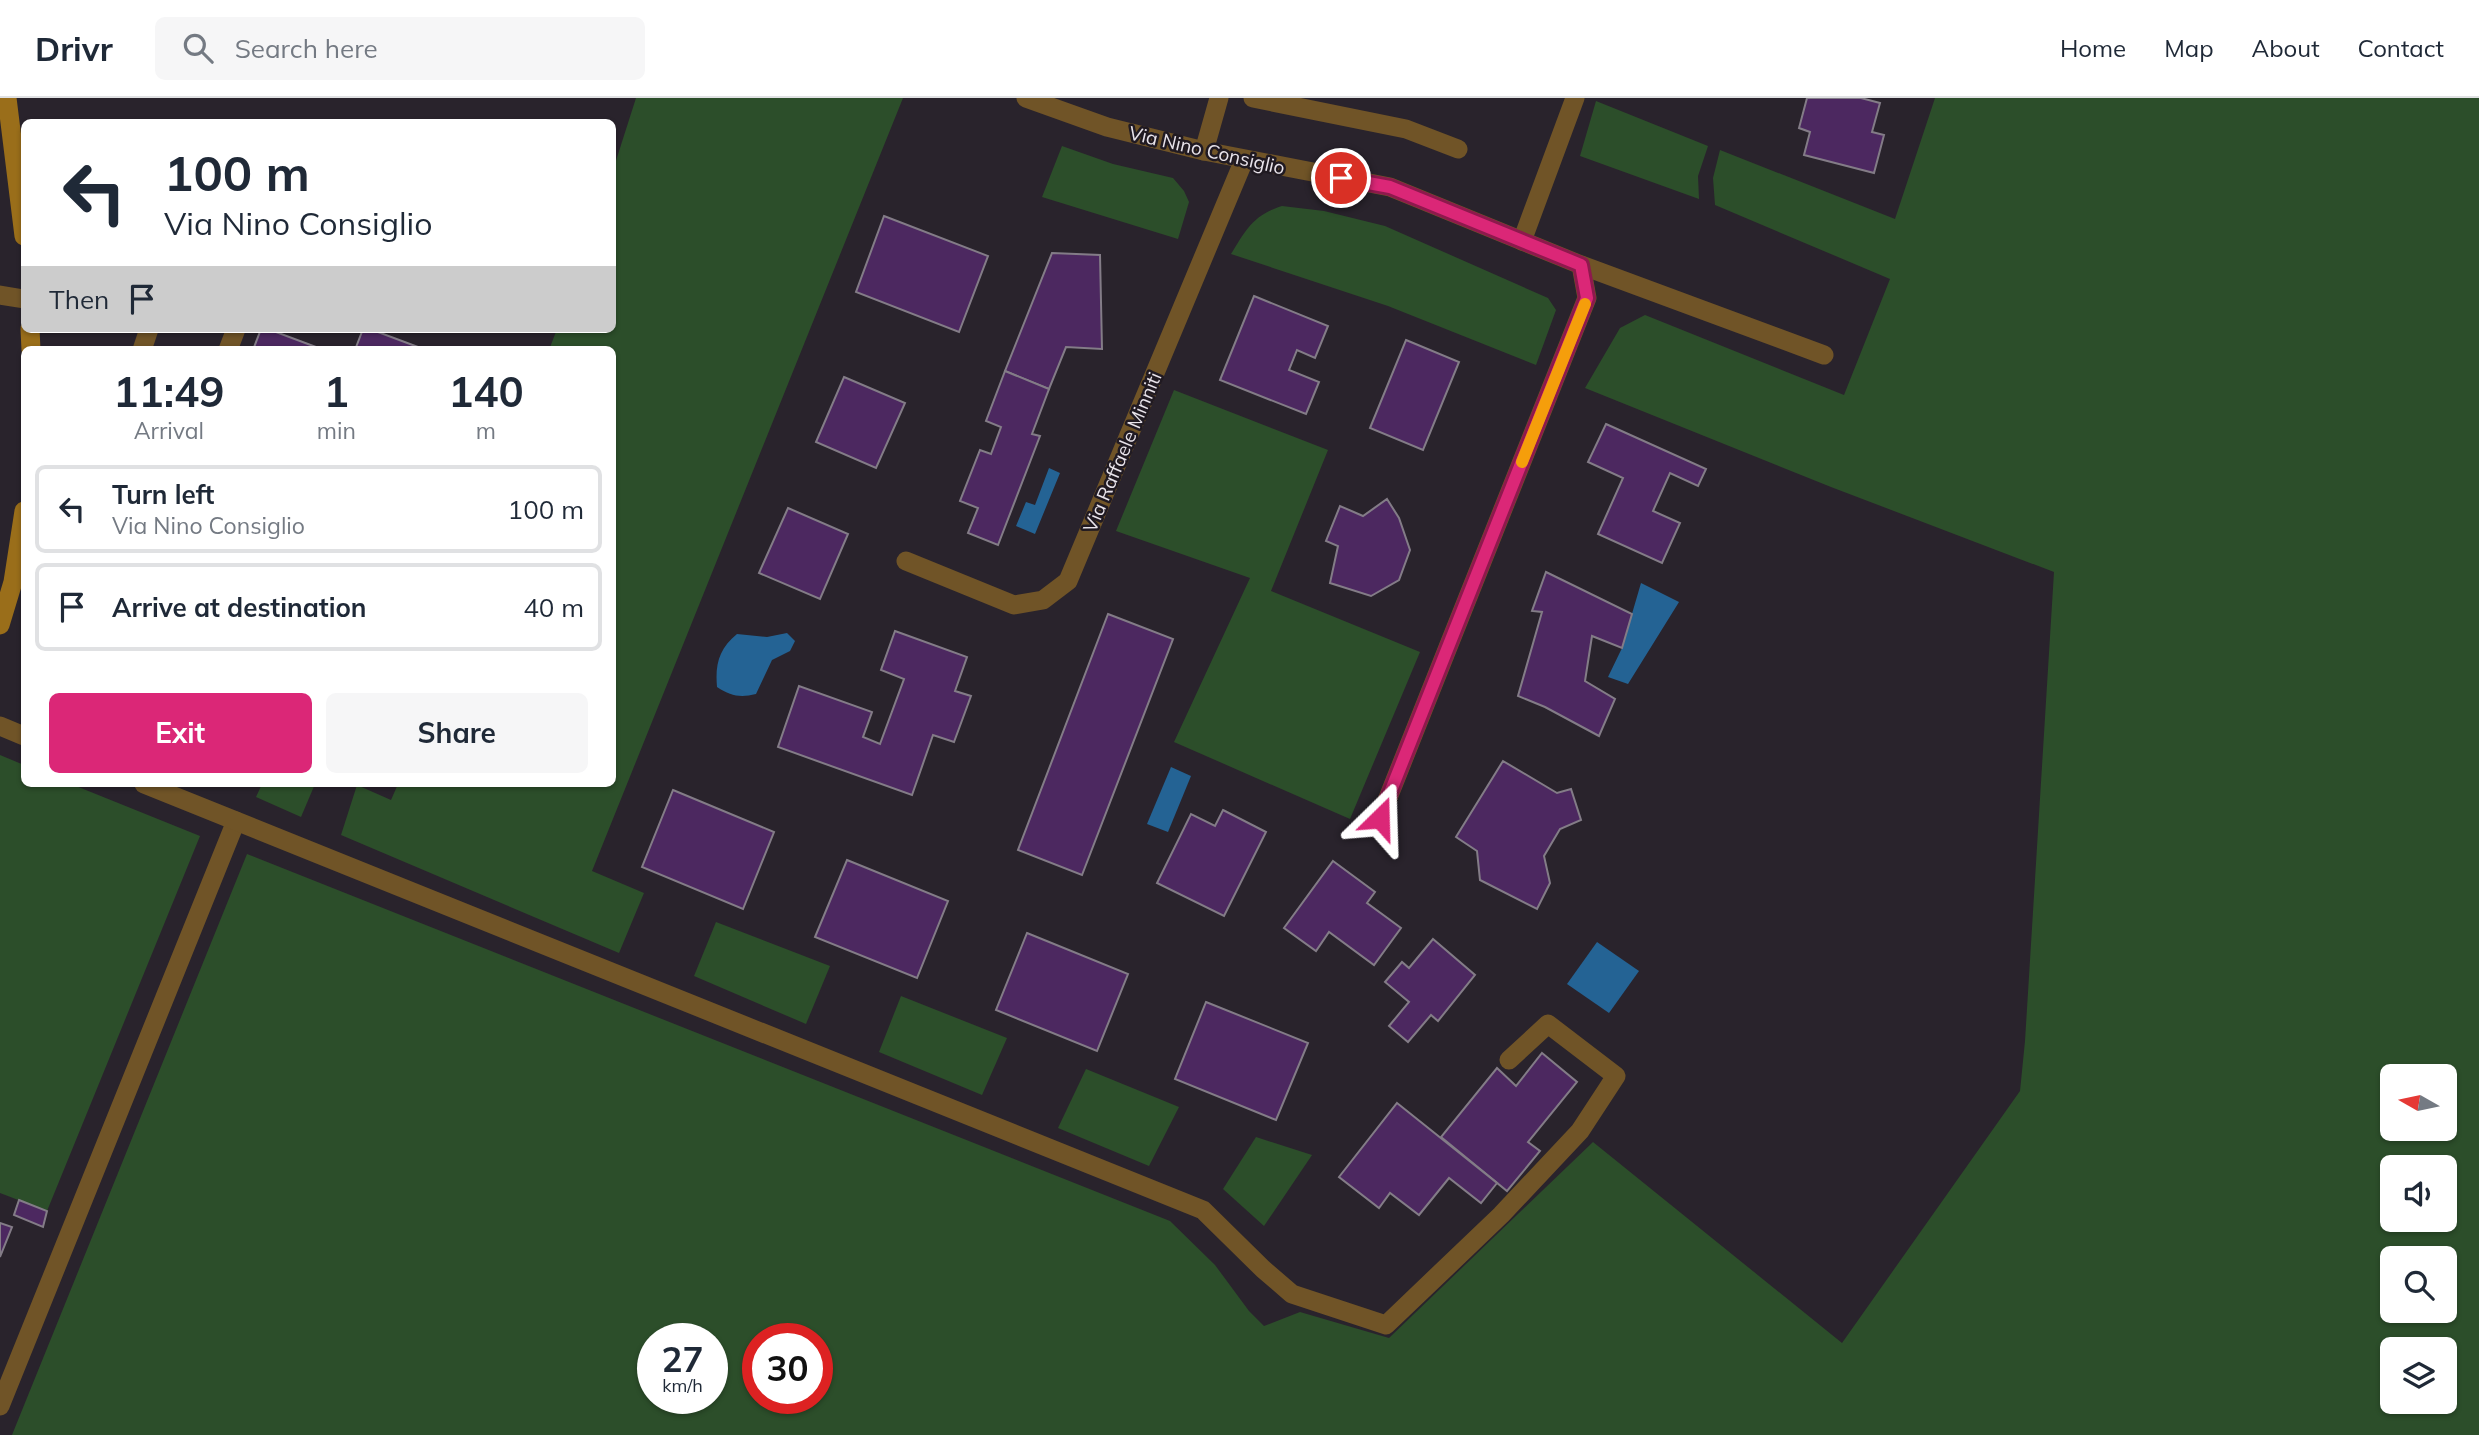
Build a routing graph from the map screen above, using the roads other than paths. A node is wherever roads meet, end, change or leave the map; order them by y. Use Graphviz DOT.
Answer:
graph roads {
  1 [pos="8,98"];
  2 [pos="1026,98"];
  3 [pos="1219,98"];
  4 [pos="1253,98"];
  5 [pos="1575,98"];
  6 [pos="1458,149"];
  7 [pos="1204,151"];
  8 [pos="1244,160"];
  9 [pos="21,210"];
  10 [pos="1522,241"];
  11 [pos="1581,265"];
  12 [pos="0,295"];
  13 [pos="21,298"];
  14 [pos="1824,355"];
  15 [pos="21,530"];
  16 [pos="906,561"];
  17 [pos="0,625"];
  18 [pos="0,726"];
  19 [pos="21,735"];
  20 [pos="151,787"];
  21 [pos="1380,818"];
  22 [pos="236,821"];
  23 [pos="1509,1060"];
  24 [pos="0,1406"];
  1 -- 9 [label="main road"];
  2 -- 7 [label="street, Via Nino Consiglio"];
  3 -- 7 [label="street"];
  4 -- 6 [label="street"];
  5 -- 10 [label="street"];
  7 -- 8 [label="street, Via Nino Consiglio"];
  8 -- 10 [label="street, Via Nino Consiglio"];
  8 -- 16 [label="street, Via Raffaele Minniti"];
  10 -- 11 [label="street, Via Nino Consiglio"];
  11 -- 14 [label="street, Via Nino Consiglio"];
  11 -- 21 [label="street"];
  12 -- 13 [label="street"];
  15 -- 17 [label="main road"];
  18 -- 19 [label="street"];
  20 -- 22 [label="street"];
  22 -- 23 [label="street"];
  22 -- 24 [label="street"];
}
